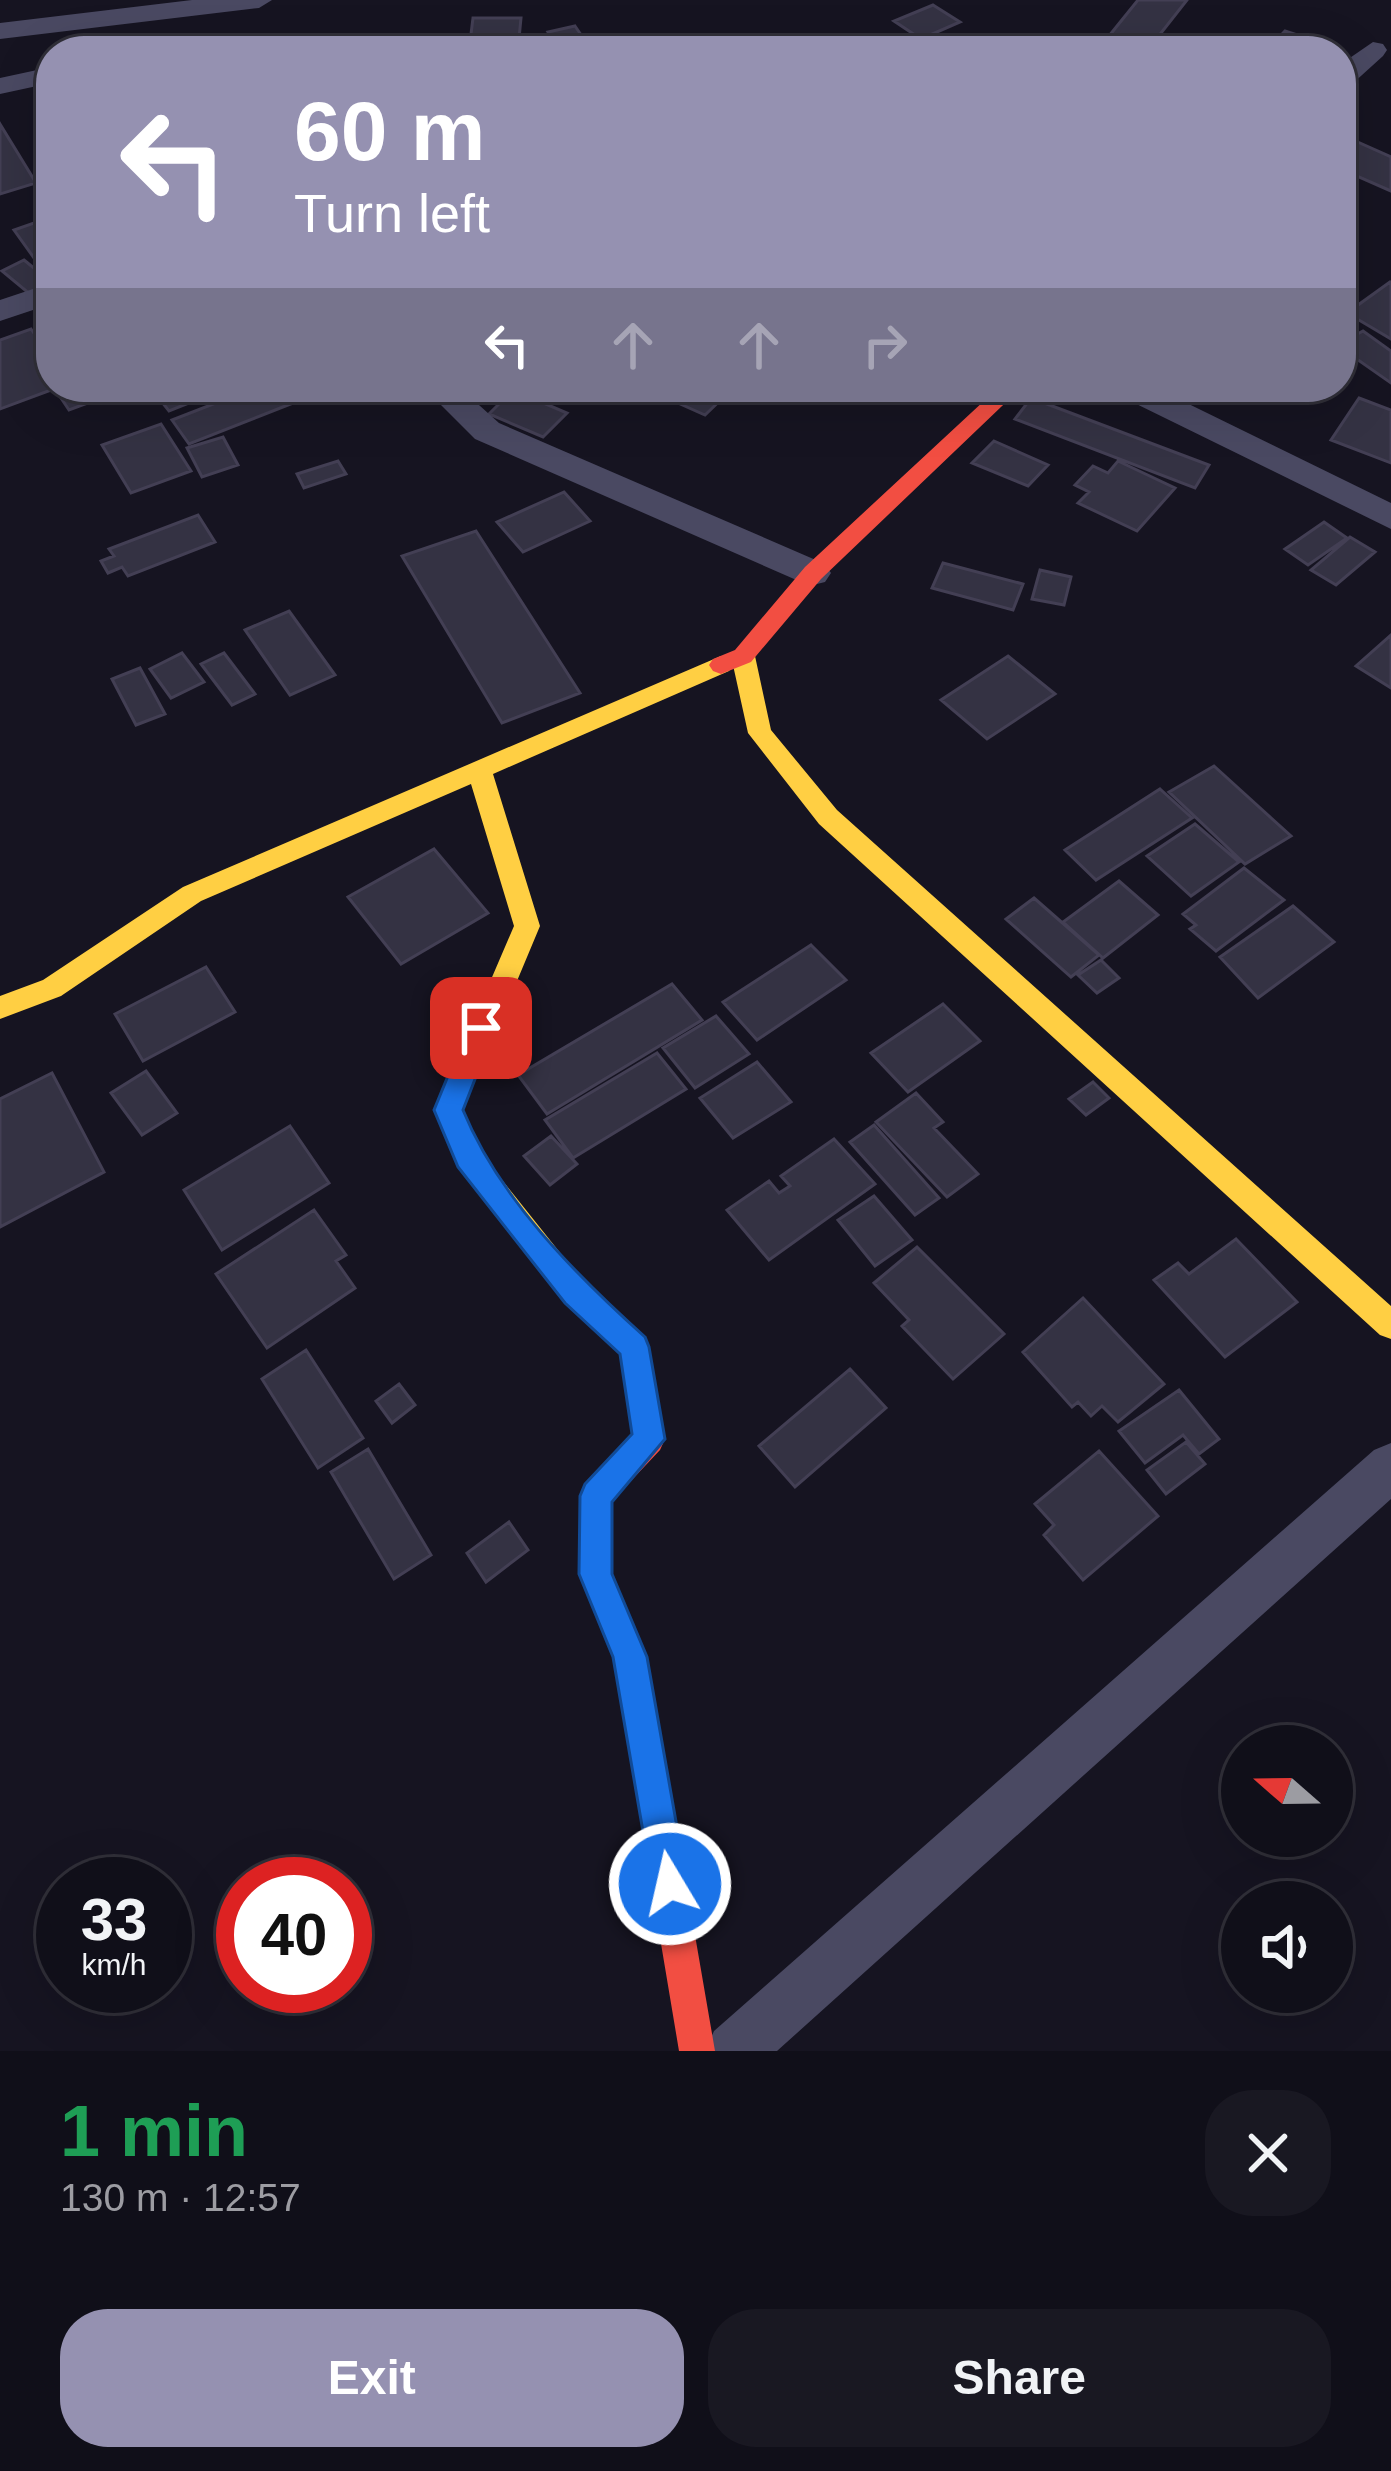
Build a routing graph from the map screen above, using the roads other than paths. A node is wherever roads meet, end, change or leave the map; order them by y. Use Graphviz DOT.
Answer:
graph roads {
  1 [pos="259,0"];
  2 [pos="208,3"];
  3 [pos="0,31"];
  4 [pos="1372,50"];
  5 [pos="1356,65"];
  6 [pos="36,78"];
  7 [pos="0,86"];
  8 [pos="36,298"];
  9 [pos="0,311"];
  10 [pos="455,402"];
  11 [pos="996,402"];
  12 [pos="1157,402"];
  13 [pos="1391,517"];
  14 [pos="813,573"];
  15 [pos="743,656"];
  16 [pos="480,771"];
  17 [pos="0,1008"];
  18 [pos="1391,1325"];
  19 [pos="1391,1467"];
  20 [pos="697,2051"];
  21 [pos="734,2051"];
  1 -- 2 [label="street"];
  2 -- 3 [label="street"];
  4 -- 5 [label="street"];
  6 -- 7 [label="street"];
  8 -- 9 [label="street"];
  10 -- 14 [label="street"];
  11 -- 14 [label="street"];
  12 -- 13 [label="street"];
  14 -- 15 [label="street"];
  15 -- 16 [label="street"];
  15 -- 18 [label="street"];
  16 -- 17 [label="street"];
  16 -- 20 [label="street"];
  19 -- 21 [label="street"];
}
